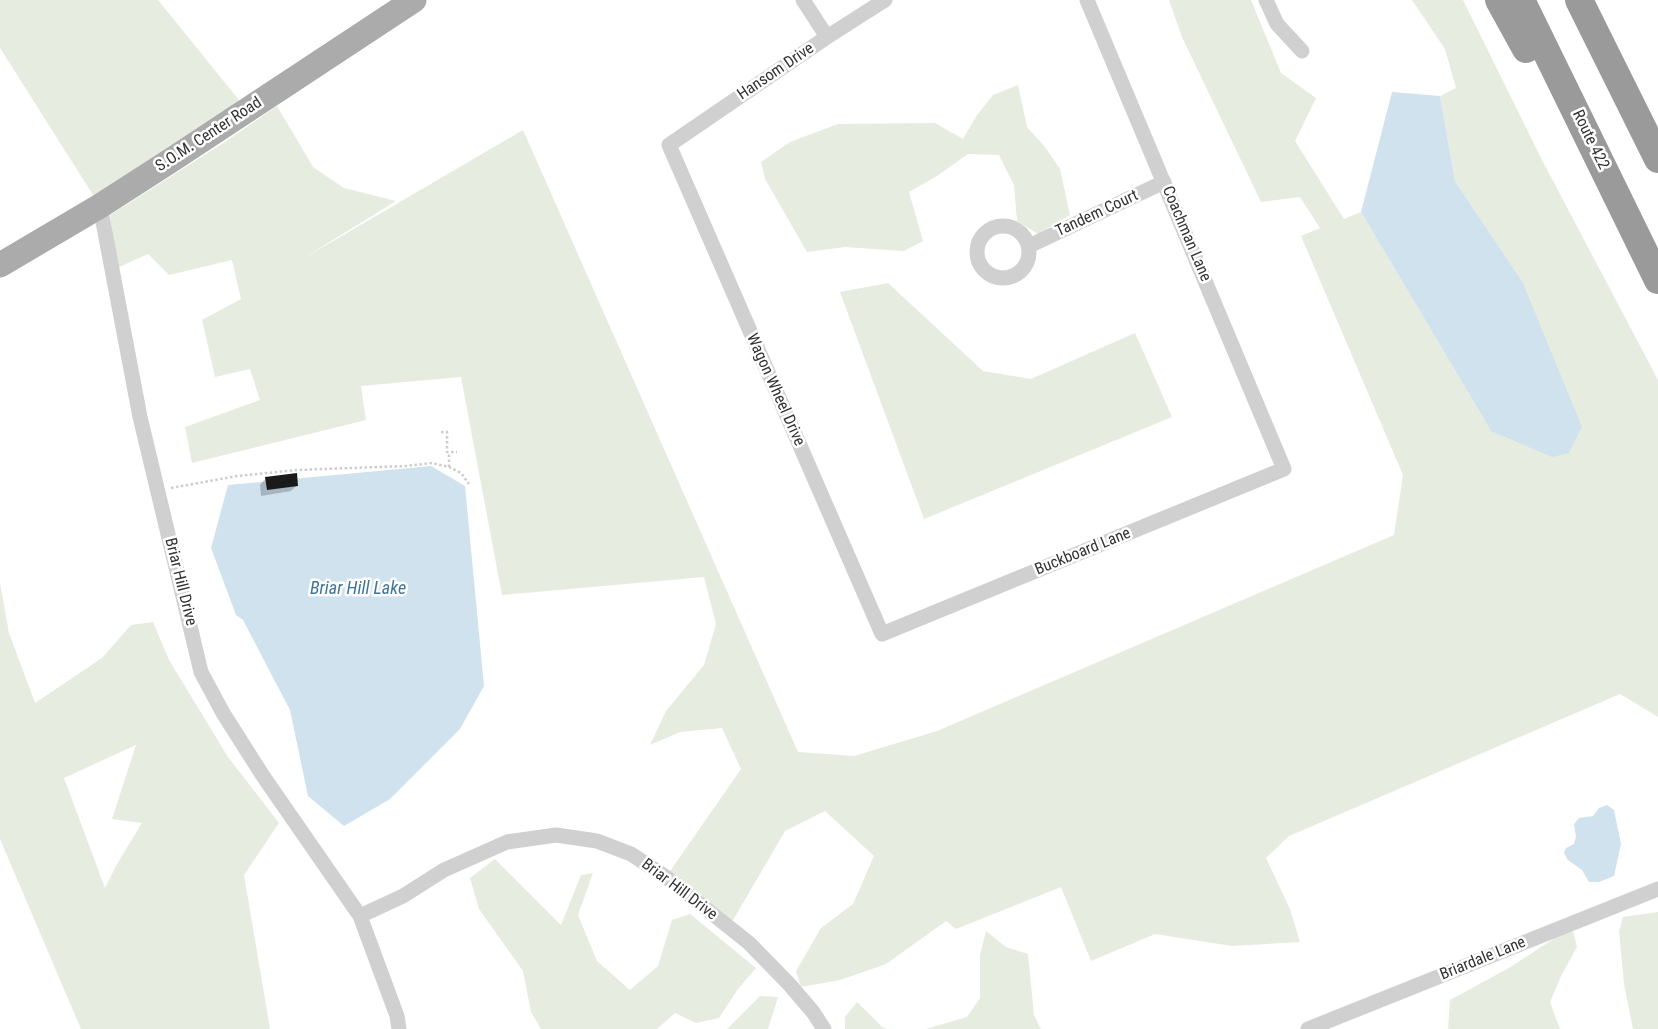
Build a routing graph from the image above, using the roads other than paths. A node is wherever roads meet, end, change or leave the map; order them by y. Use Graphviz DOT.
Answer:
graph roads {
  1 [pos="414,0"];
  2 [pos="803,0"];
  3 [pos="885,0"];
  4 [pos="1086,0"];
  5 [pos="1266,0"];
  6 [pos="1498,0"];
  7 [pos="1521,0"];
  8 [pos="1579,0"];
  9 [pos="1597,0"];
  10 [pos="827,37"];
  11 [pos="1302,51"];
  12 [pos="1645,132"];
  13 [pos="669,145"];
  14 [pos="1658,159"];
  15 [pos="1164,182"];
  16 [pos="100,206"];
  17 [pos="1029,246"];
  18 [pos="0,265"];
  19 [pos="1655,274"];
  20 [pos="1284,469"];
  21 [pos="882,634"];
  22 [pos="1658,889"];
  23 [pos="360,916"];
  24 [pos="399,1029"];
  25 [pos="824,1029"];
  26 [pos="1308,1029"];
  1 -- 16 [label="main road, S.O.M. Center Road"];
  2 -- 10 [label="street"];
  3 -- 10 [label="street, Hansom Drive"];
  4 -- 15 [label="street, Coachman Lane"];
  5 -- 11 [label="street"];
  6 -- 19 [label="highway"];
  7 -- 19 [label="highway, Route 422"];
  8 -- 12 [label="highway"];
  9 -- 12 [label="highway"];
  10 -- 13 [label="street, Hansom Drive"];
  12 -- 14 [label="highway"];
  13 -- 21 [label="street, Wagon Wheel Drive"];
  15 -- 17 [label="street, Tandem Court"];
  15 -- 20 [label="street, Coachman Lane"];
  16 -- 18 [label="main road, S.O.M. Center Road"];
  16 -- 23 [label="street, Briar Hill Drive"];
  20 -- 21 [label="street, Buckboard Lane"];
  22 -- 26 [label="street, Briardale Lane"];
  23 -- 24 [label="street, Briar Hill Drive"];
  23 -- 25 [label="street, Briar Hill Drive"];
}
